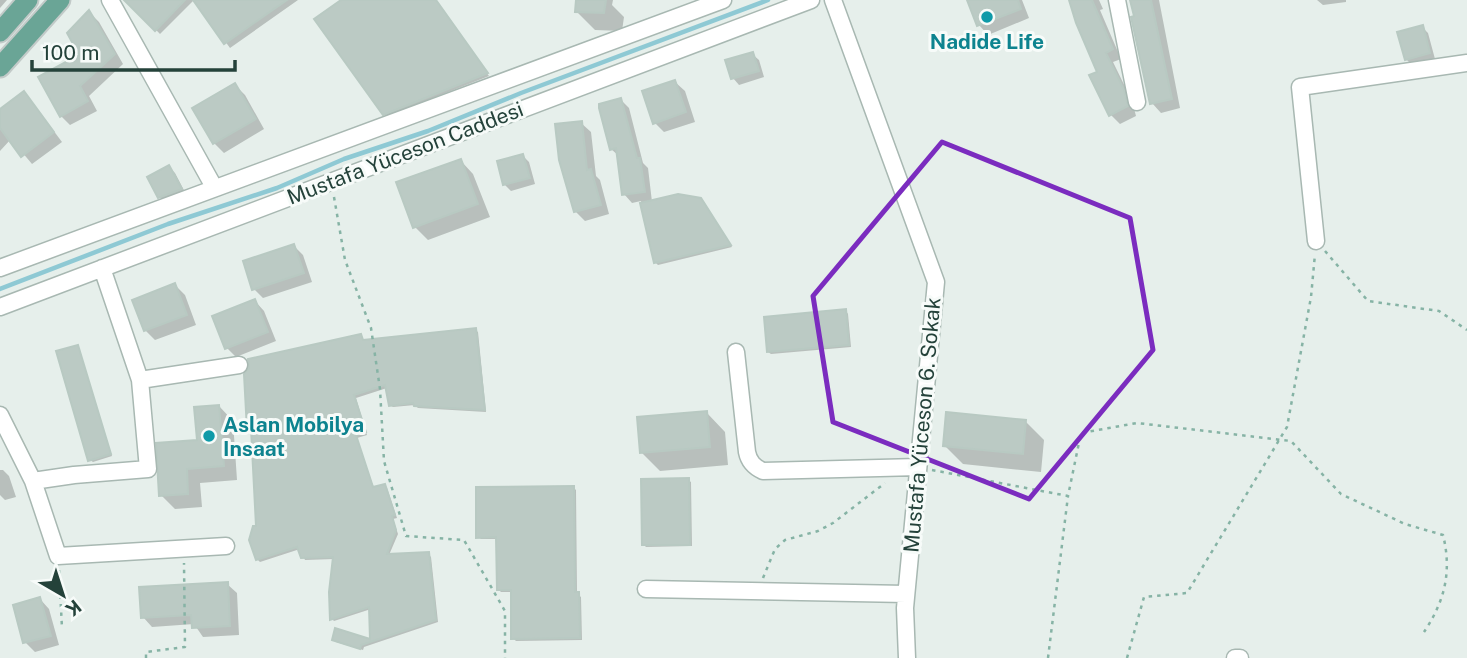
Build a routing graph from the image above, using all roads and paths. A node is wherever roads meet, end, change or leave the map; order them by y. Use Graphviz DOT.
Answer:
graph roads {
  1 [pos="28,0"];
  2 [pos="60,0"];
  3 [pos="110,0"];
  4 [pos="723,0"];
  5 [pos="811,0"];
  6 [pos="833,0"];
  7 [pos="1117,0"];
  8 [pos="0,32"];
  9 [pos="1467,63"];
  10 [pos="0,67"];
  11 [pos="1137,102"];
  12 [pos="331,182"];
  13 [pos="214,187"];
  14 [pos="1316,241"];
  15 [pos="0,268"];
  16 [pos="102,268"];
  17 [pos="0,307"];
  18 [pos="1467,330"];
  19 [pos="736,352"];
  20 [pos="239,365"];
  21 [pos="140,380"];
  22 [pos="0,415"];
  23 [pos="1280,440"];
  24 [pos="918,467"];
  25 [pos="893,468"];
  26 [pos="33,481"];
  27 [pos="1068,496"];
  28 [pos="226,546"];
  29 [pos="184,550"];
  30 [pos="58,556"];
  31 [pos="646,589"];
  32 [pos="758,592"];
  33 [pos="906,594"];
  34 [pos="62,628"];
  35 [pos="1424,632"];
  36 [pos="146,658"];
  37 [pos="505,658"];
  38 [pos="907,658"];
  39 [pos="1048,658"];
  40 [pos="1127,658"];
  1 -- 8 [label="main road"];
  2 -- 10 [label="main road"];
  3 -- 13 [label="street"];
  4 -- 13 [label="street, Mustafa Yüceson Caddesi"];
  5 -- 12 [label="street, Mustafa Yüceson Caddesi"];
  6 -- 24 [label="street, Mustafa Yüceson 6. Sokak"];
  7 -- 11 [label="street"];
  9 -- 14 [label="street"];
  12 -- 16 [label="street, Mustafa Yüceson Caddesi"];
  12 -- 37 [label="path"];
  13 -- 15 [label="street, Mustafa Yüceson Caddesi"];
  14 -- 18 [label="path"];
  14 -- 23 [label="path"];
  16 -- 17 [label="street, Mustafa Yüceson Caddesi"];
  16 -- 21 [label="street"];
  19 -- 25 [label="street"];
  20 -- 21 [label="street"];
  21 -- 26 [label="street"];
  22 -- 26 [label="street"];
  23 -- 27 [label="path"];
  23 -- 35 [label="path"];
  23 -- 40 [label="path"];
  24 -- 25 [label="street"];
  24 -- 27 [label="path"];
  24 -- 33 [label="street, Mustafa Yüceson 6. Sokak"];
  25 -- 32 [label="path"];
  26 -- 30 [label="street"];
  27 -- 39 [label="path"];
  28 -- 29 [label="street"];
  29 -- 30 [label="street"];
  29 -- 36 [label="path"];
  30 -- 34 [label="path"];
  31 -- 32 [label="street"];
  32 -- 33 [label="street"];
  33 -- 38 [label="street, Mustafa Yüceson 6. Sokak"];
}
